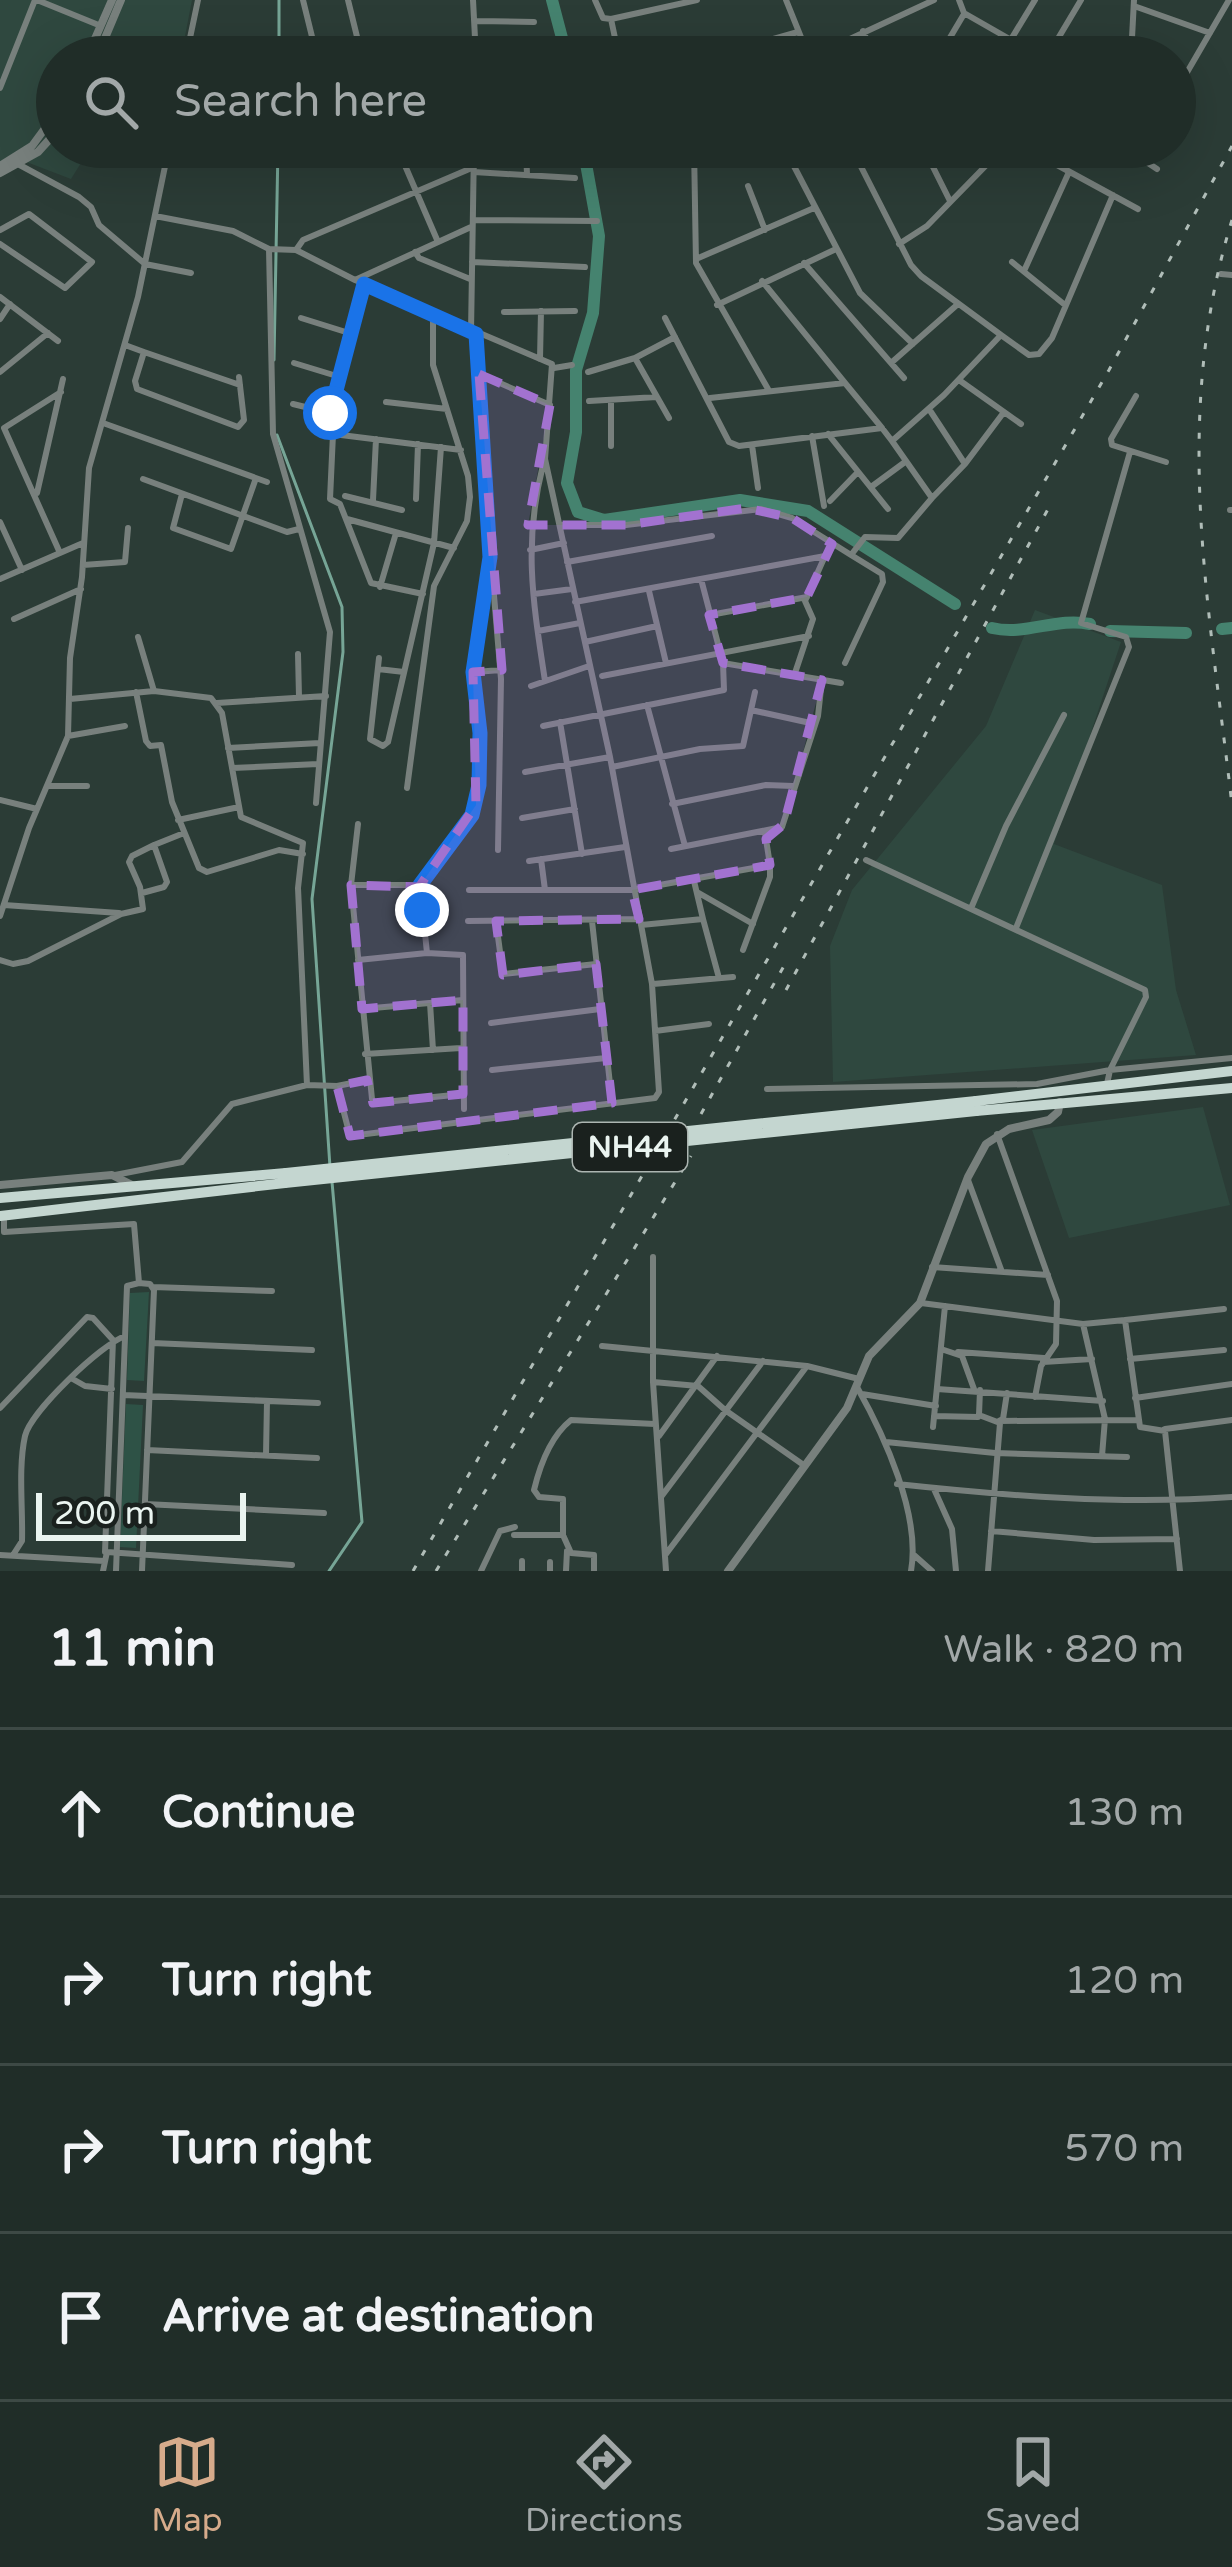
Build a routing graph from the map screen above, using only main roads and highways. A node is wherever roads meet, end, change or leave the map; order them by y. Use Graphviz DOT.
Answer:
graph roads {
  1 [pos="1232,1071"];
  2 [pos="1232,1088"];
  3 [pos="976,1106"];
  4 [pos="286,1178"];
  5 [pos="0,1198"];
  6 [pos="1,1216"];
  1 -- 3 [label="highway, NH44"];
  2 -- 3 [label="highway, NH44"];
  3 -- 4 [label="highway, NH44, bridge"];
  4 -- 5 [label="highway, NH44"];
  4 -- 6 [label="highway, NH44"];
}
